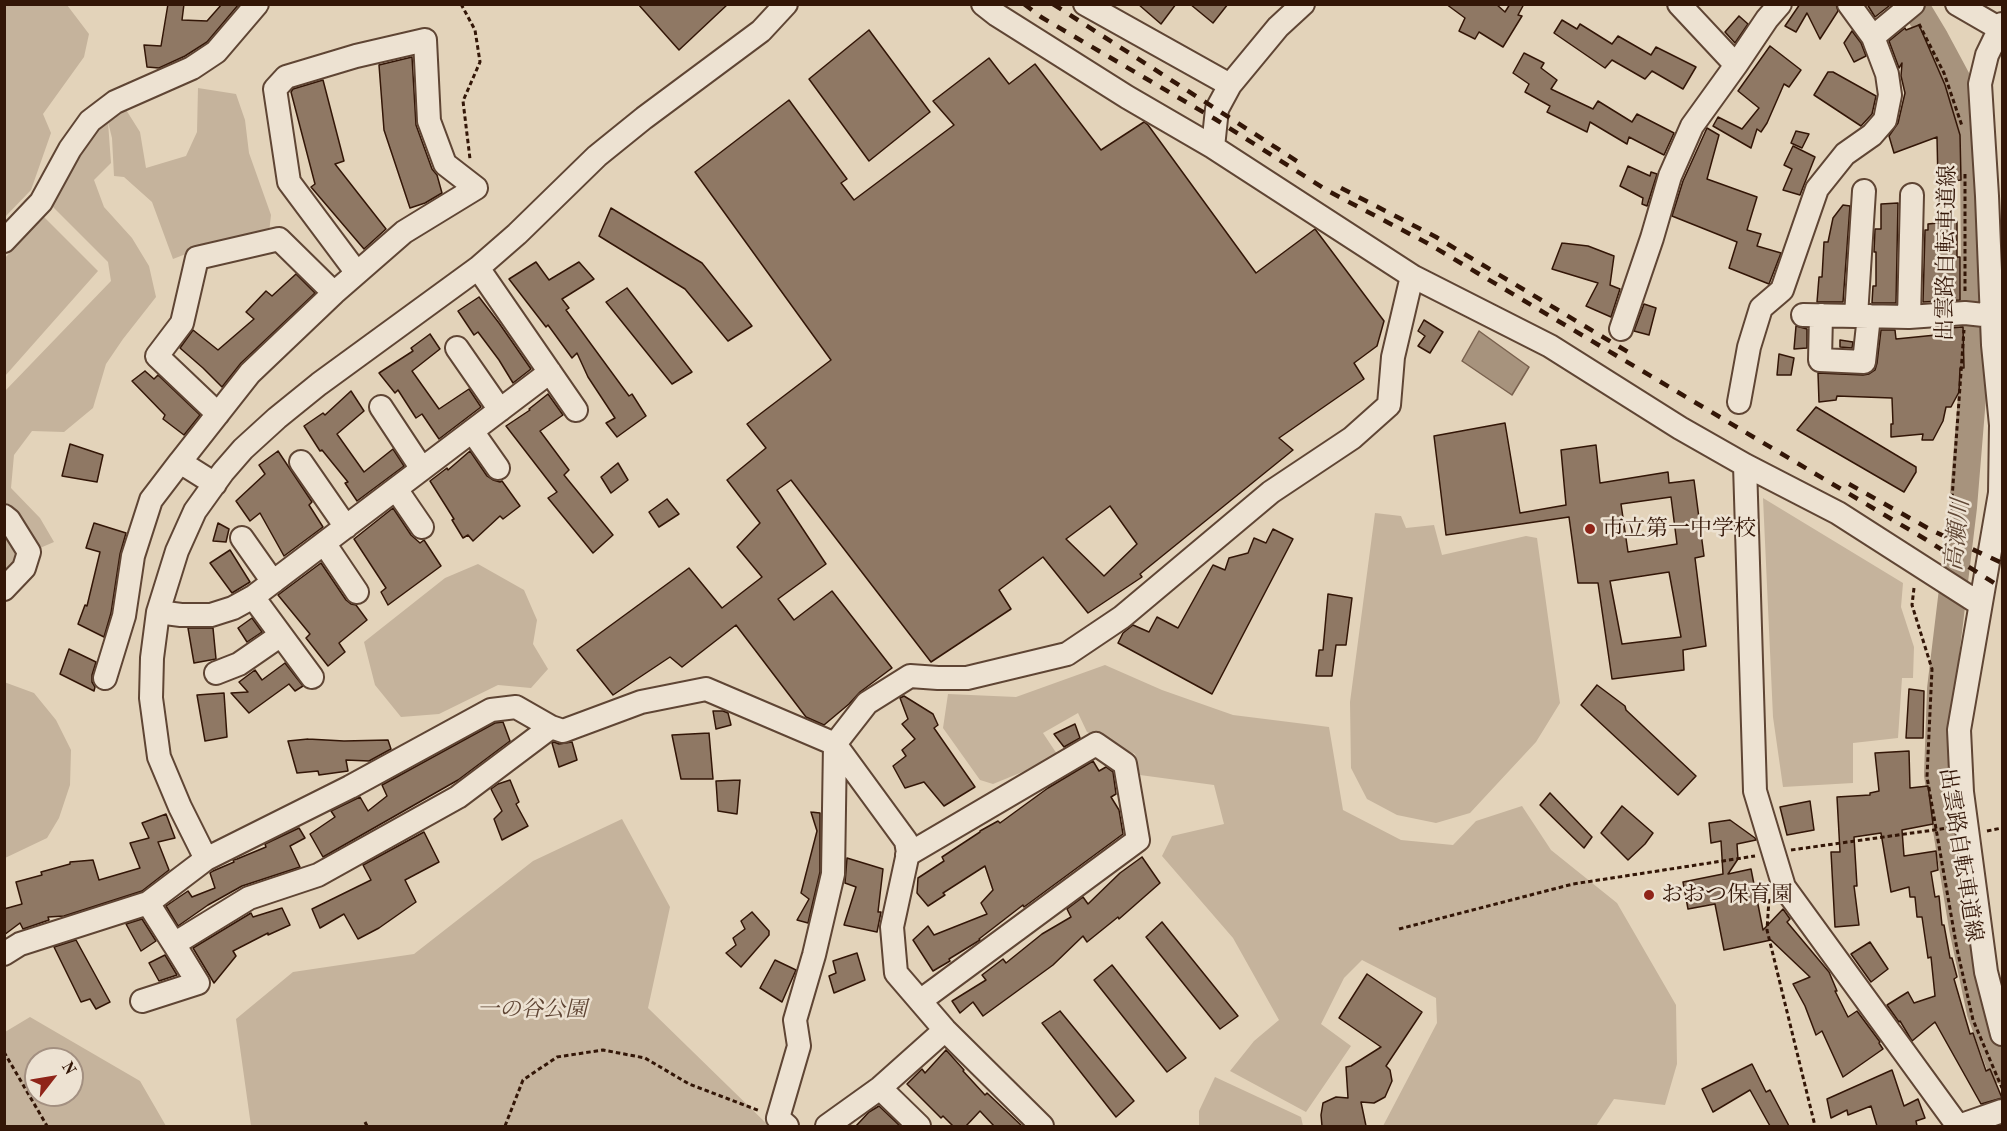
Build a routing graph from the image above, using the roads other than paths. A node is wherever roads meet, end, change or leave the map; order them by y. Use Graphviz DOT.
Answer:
graph roads {
  1 [pos="257,4"];
  2 [pos="786,4"];
  3 [pos="983,4"];
  4 [pos="1085,4"];
  5 [pos="1303,4"];
  6 [pos="1679,4"];
  7 [pos="1780,4"];
  8 [pos="1849,4"];
  9 [pos="1957,4"];
  10 [pos="1911,6"];
  11 [pos="2002,27"];
  12 [pos="1873,38"];
  13 [pos="1736,65"];
  14 [pos="1230,85"];
  15 [pos="1213,147"];
  16 [pos="1864,191"];
  17 [pos="1912,195"];
  18 [pos="4,241"];
  19 [pos="478,268"];
  20 [pos="357,273"];
  21 [pos="1412,276"];
  22 [pos="334,293"];
  23 [pos="1863,316"];
  24 [pos="1993,316"];
  25 [pos="1909,317"];
  26 [pos="1621,329"];
  27 [pos="457,348"];
  28 [pos="550,372"];
  29 [pos="1738,402"];
  30 [pos="381,407"];
  31 [pos="500,410"];
  32 [pos="576,410"];
  33 [pos="218,414"];
  34 [pos="472,431"];
  35 [pos="180,462"];
  36 [pos="301,462"];
  37 [pos="1745,465"];
  38 [pos="498,468"];
  39 [pos="422,469"];
  40 [pos="214,484"];
  41 [pos="396,489"];
  42 [pos="4,516"];
  43 [pos="346,527"];
  44 [pos="422,527"];
  45 [pos="242,538"];
  46 [pos="324,543"];
  47 [pos="273,582"];
  48 [pos="4,589"];
  49 [pos="357,592"];
  50 [pos="253,597"];
  51 [pos="1980,604"];
  52 [pos="158,612"];
  53 [pos="281,635"];
  54 [pos="216,673"];
  55 [pos="312,676"];
  56 [pos="105,678"];
  57 [pos="551,727"];
  58 [pos="835,744"];
  59 [pos="907,855"];
  60 [pos="206,860"];
  61 [pos="148,903"];
  62 [pos="174,944"];
  63 [pos="4,954"];
  64 [pos="142,1001"];
  65 [pos="920,1001"];
  66 [pos="945,1030"];
  67 [pos="2002,1034"];
  68 [pos="879,1088"];
  69 [pos="2002,1111"];
  70 [pos="782,1122"];
  71 [pos="827,1126"];
  72 [pos="919,1126"];
  73 [pos="1042,1126"];
  74 [pos="1958,1126"];
  1 -- 18 [label="street"];
  2 -- 19 [label="street"];
  3 -- 15 [label="street"];
  4 -- 14 [label="street"];
  5 -- 14 [label="street"];
  6 -- 13 [label="street"];
  7 -- 13 [label="street"];
  8 -- 12 [label="street"];
  9 -- 11 [label="street"];
  10 -- 12 [label="street"];
  11 -- 24 [label="street"];
  12 -- 29 [label="street"];
  13 -- 26 [label="street"];
  14 -- 15 [label="street"];
  15 -- 21 [label="street"];
  16 -- 23 [label="street"];
  17 -- 25 [label="street"];
  19 -- 28 [label="street"];
  19 -- 40 [label="street"];
  20 -- 20 [label="street"];
  20 -- 22 [label="street"];
  21 -- 37 [label="street"];
  21 -- 58 [label="street"];
  22 -- 33 [label="street"];
  22 -- 33 [label="street"];
  23 -- 23 [label="street"];
  23 -- 25 [label="street"];
  24 -- 25 [label="street"];
  24 -- 51 [label="street"];
  27 -- 31 [label="street"];
  28 -- 31 [label="street"];
  28 -- 32 [label="street"];
  30 -- 39 [label="street"];
  31 -- 34 [label="street"];
  33 -- 35 [label="street"];
  34 -- 38 [label="street"];
  34 -- 39 [label="street"];
  35 -- 40 [label="street"];
  35 -- 56 [label="street"];
  36 -- 43 [label="street"];
  37 -- 51 [label="street"];
  37 -- 74 [label="street"];
  39 -- 41 [label="street"];
  40 -- 52 [label="street"];
  41 -- 43 [label="street"];
  41 -- 44 [label="street"];
  42 -- 48 [label="street"];
  43 -- 46 [label="street"];
  45 -- 47 [label="street"];
  46 -- 47 [label="street"];
  46 -- 49 [label="street"];
  47 -- 50 [label="street"];
  50 -- 52 [label="street"];
  50 -- 53 [label="street"];
  51 -- 67 [label="street"];
  52 -- 60 [label="street"];
  53 -- 54 [label="street"];
  53 -- 55 [label="street"];
  57 -- 58 [label="street"];
  57 -- 60 [label="street"];
  57 -- 62 [label="street"];
  58 -- 59 [label="street"];
  58 -- 70 [label="street"];
  59 -- 65 [label="street"];
  59 -- 65 [label="street"];
  60 -- 61 [label="street"];
  61 -- 62 [label="street"];
  61 -- 63 [label="street"];
  62 -- 64 [label="street"];
  65 -- 66 [label="street"];
  66 -- 68 [label="street"];
  66 -- 73 [label="street"];
  68 -- 71 [label="street"];
  68 -- 72 [label="street"];
  69 -- 74 [label="street"];
}
